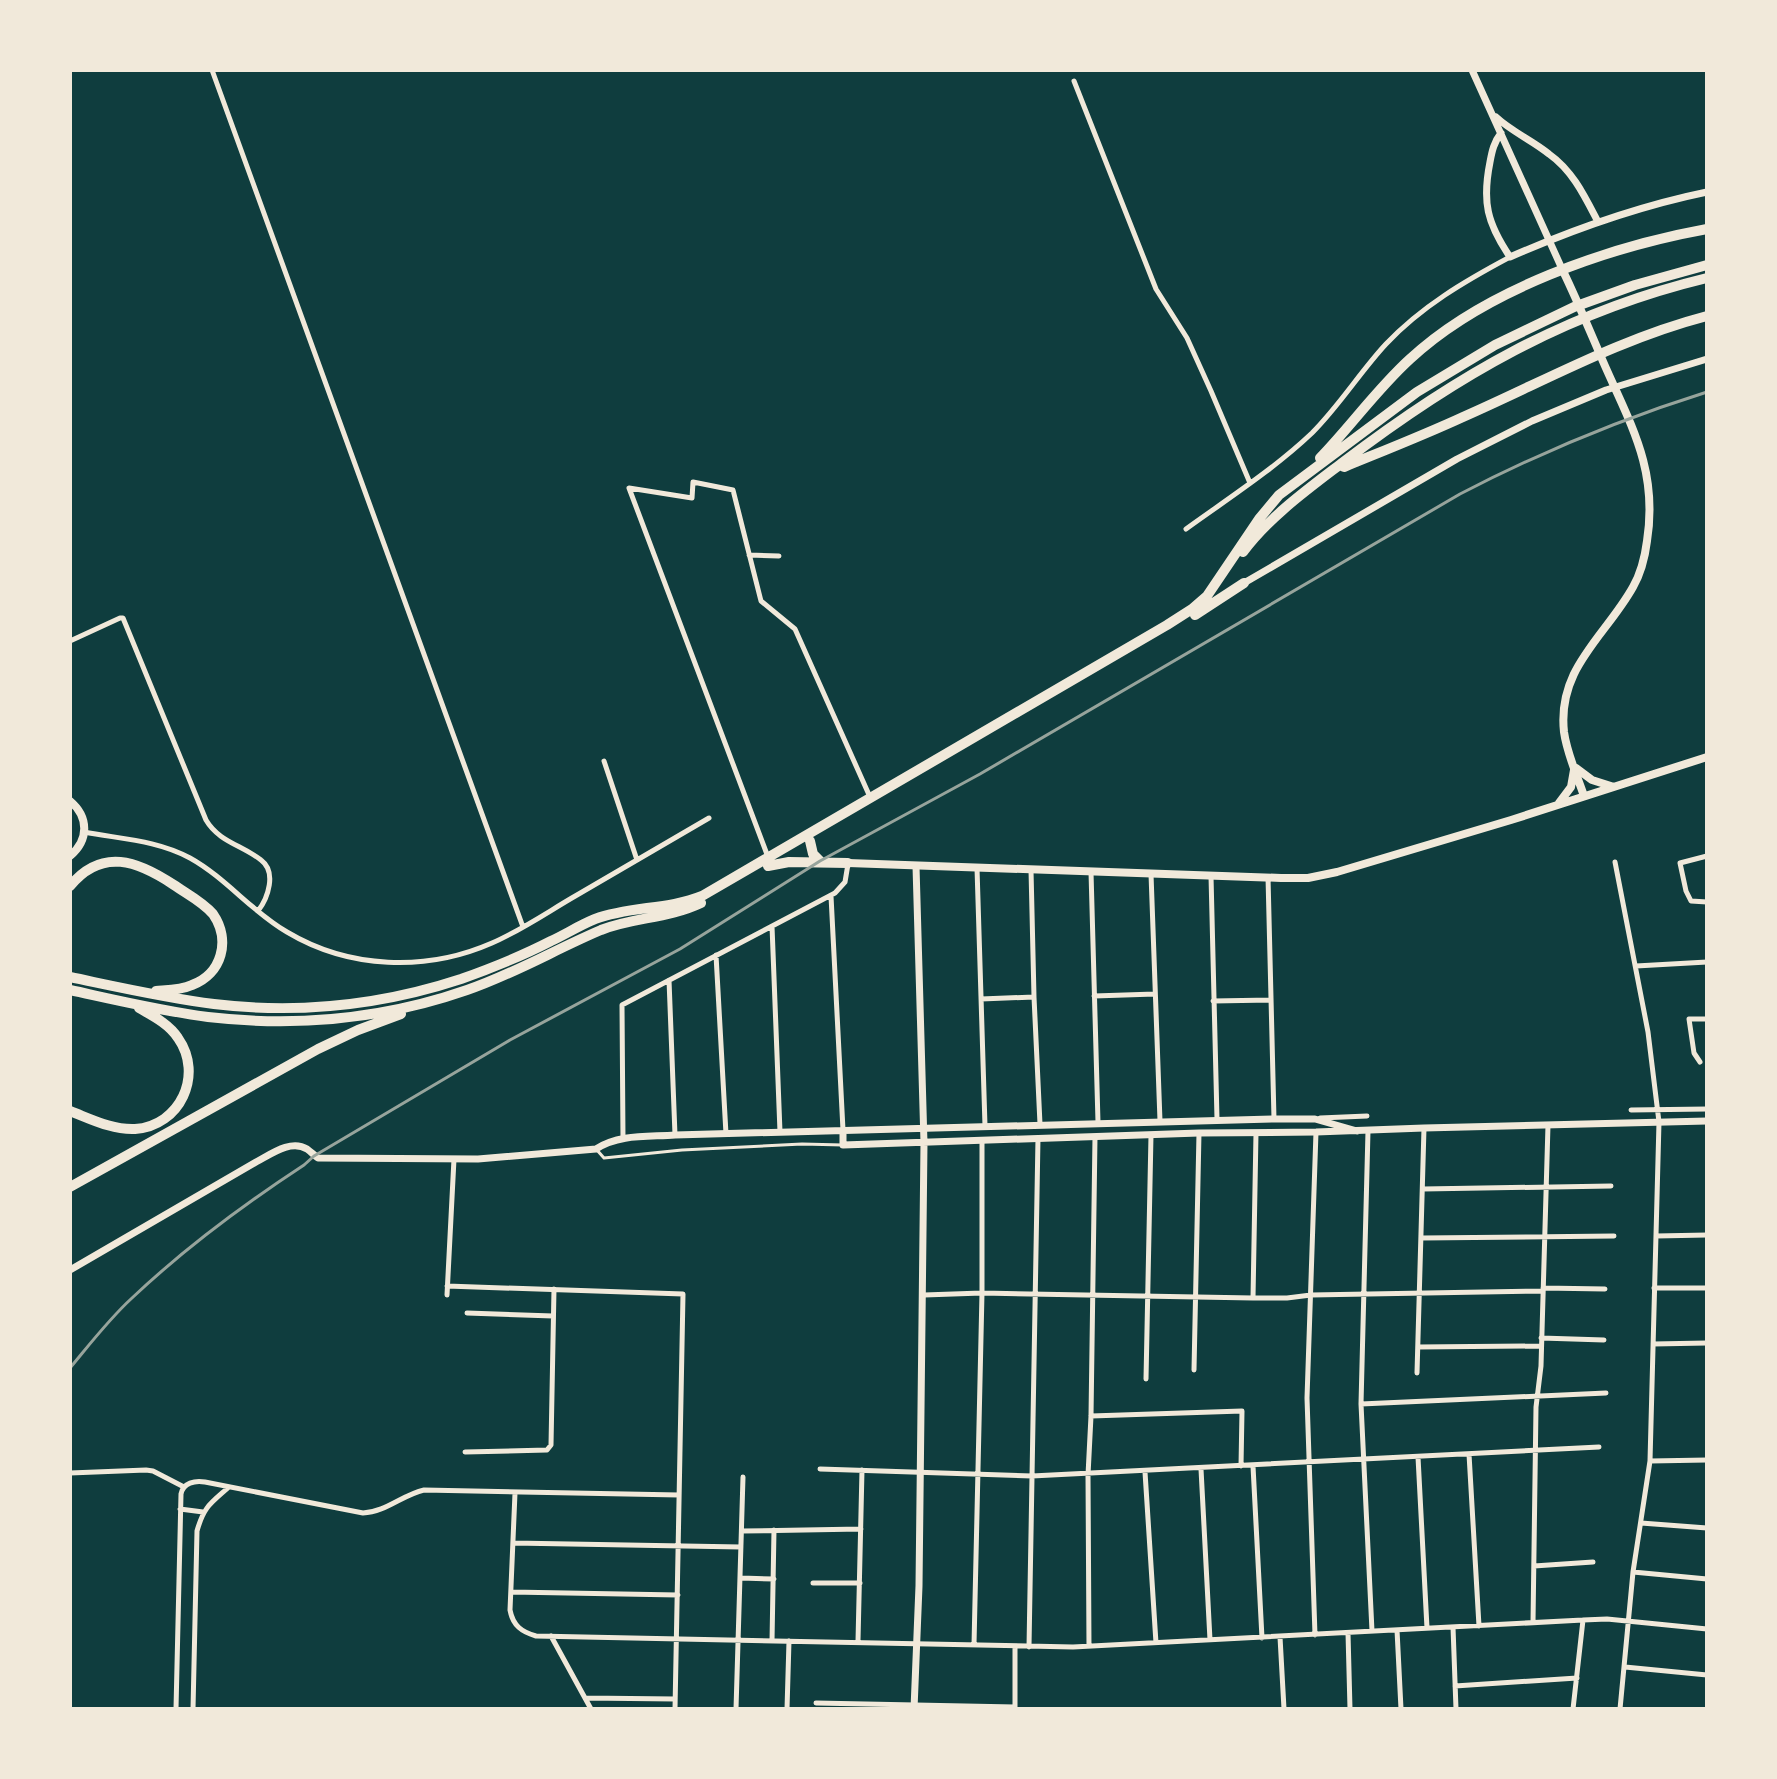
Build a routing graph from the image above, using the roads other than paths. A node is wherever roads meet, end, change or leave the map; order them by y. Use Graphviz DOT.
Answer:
graph roads {
  1 [pos="212,70"];
  2 [pos="1472,70"];
  3 [pos="1074,81"];
  4 [pos="1491,112"];
  5 [pos="1501,133"];
  6 [pos="1707,192"];
  7 [pos="1598,222"];
  8 [pos="1707,229"];
  9 [pos="1510,257"];
  10 [pos="1707,265"];
  11 [pos="1563,271"];
  12 [pos="1707,278"];
  13 [pos="1707,316"];
  14 [pos="1600,353"];
  15 [pos="1707,359"];
  16 [pos="1329,473"];
  17 [pos="1301,479"];
  18 [pos="1250,483"];
  19 [pos="1186,529"];
  20 [pos="749,555"];
  21 [pos="779,556"];
  22 [pos="1244,583"];
  23 [pos="1195,615"];
  24 [pos="70,641"];
  25 [pos="1707,757"];
  26 [pos="604,761"];
  27 [pos="1573,765"];
  28 [pos="1614,787"];
  29 [pos="1584,796"];
  30 [pos="870,798"];
  31 [pos="70,801"];
  32 [pos="1555,806"];
  33 [pos="709,818"];
  34 [pos="84,832"];
  35 [pos="810,841"];
  36 [pos="70,856"];
  37 [pos="1707,856"];
  38 [pos="637,860"];
  39 [pos="820,861"];
  40 [pos="768,862"];
  41 [pos="1615,862"];
  42 [pos="848,863"];
  43 [pos="916,866"];
  44 [pos="977,868"];
  45 [pos="1031,869"];
  46 [pos="1091,870"];
  47 [pos="1151,873"];
  48 [pos="1211,876"];
  49 [pos="1268,877"];
  50 [pos="70,886"];
  51 [pos="831,896"];
  52 [pos="1707,902"];
  53 [pos="258,911"];
  54 [pos="772,926"];
  55 [pos="523,927"];
  56 [pos="716,955"];
  57 [pos="1707,962"];
  58 [pos="1636,966"];
  59 [pos="73,978"];
  60 [pos="669,980"];
  61 [pos="72,991"];
  62 [pos="142,992"];
  63 [pos="1155,994"];
  64 [pos="1094,996"];
  65 [pos="1034,997"];
  66 [pos="445,998"];
  67 [pos="981,999"];
  68 [pos="1271,1000"];
  69 [pos="1213,1001"];
  70 [pos="127,1002"];
  71 [pos="1707,1019"];
  72 [pos="1700,1062"];
  73 [pos="1707,1109"];
  74 [pos="1631,1110"];
  75 [pos="1657,1110"];
  76 [pos="70,1111"];
  77 [pos="1367,1116"];
  78 [pos="1217,1119"];
  79 [pos="1274,1119"];
  80 [pos="1315,1119"];
  81 [pos="1160,1121"];
  82 [pos="1707,1121"];
  83 [pos="1098,1122"];
  84 [pos="1659,1122"];
  85 [pos="1040,1124"];
  86 [pos="1548,1125"];
  87 [pos="985,1126"];
  88 [pos="924,1128"];
  89 [pos="1424,1128"];
  90 [pos="843,1130"];
  91 [pos="1357,1131"];
  92 [pos="1368,1131"];
  93 [pos="780,1132"];
  94 [pos="1316,1132"];
  95 [pos="1199,1133"];
  96 [pos="1256,1133"];
  97 [pos="726,1134"];
  98 [pos="675,1135"];
  99 [pos="1151,1135"];
  100 [pos="1095,1137"];
  101 [pos="623,1138"];
  102 [pos="1038,1138"];
  103 [pos="982,1140"];
  104 [pos="924,1143"];
  105 [pos="843,1145"];
  106 [pos="596,1149"];
  107 [pos="454,1158"];
  108 [pos="1611,1186"];
  109 [pos="70,1187"];
  110 [pos="1546,1187"];
  111 [pos="1423,1189"];
  112 [pos="1707,1235"];
  113 [pos="1614,1236"];
  114 [pos="1656,1236"];
  115 [pos="1544,1237"];
  116 [pos="1422,1238"];
  117 [pos="70,1270"];
  118 [pos="447,1286"];
  119 [pos="1654,1288"];
  120 [pos="1707,1288"];
  121 [pos="554,1289"];
  122 [pos="1605,1289"];
  123 [pos="1543,1290"];
  124 [pos="982,1293"];
  125 [pos="1420,1293"];
  126 [pos="1364,1294"];
  127 [pos="447,1295"];
  128 [pos="924,1295"];
  129 [pos="1035,1295"];
  130 [pos="1311,1295"];
  131 [pos="1093,1296"];
  132 [pos="1148,1297"];
  133 [pos="1197,1297"];
  134 [pos="1253,1298"];
  135 [pos="467,1313"];
  136 [pos="553,1316"];
  137 [pos="1541,1338"];
  138 [pos="1604,1340"];
  139 [pos="1707,1343"];
  140 [pos="1653,1344"];
  141 [pos="1541,1346"];
  142 [pos="1418,1347"];
  143 [pos="1194,1370"];
  144 [pos="1417,1373"];
  145 [pos="1146,1379"];
  146 [pos="1606,1393"];
  147 [pos="1536,1397"];
  148 [pos="1361,1404"];
  149 [pos="1091,1416"];
  150 [pos="1599,1447"];
  151 [pos="1535,1450"];
  152 [pos="465,1452"];
  153 [pos="1469,1454"];
  154 [pos="1418,1457"];
  155 [pos="1363,1460"];
  156 [pos="1707,1460"];
  157 [pos="1650,1461"];
  158 [pos="1308,1463"];
  159 [pos="1241,1466"];
  160 [pos="1253,1466"];
  161 [pos="820,1469"];
  162 [pos="1201,1469"];
  163 [pos="862,1470"];
  164 [pos="920,1472"];
  165 [pos="1145,1472"];
  166 [pos="70,1473"];
  167 [pos="979,1475"];
  168 [pos="1088,1475"];
  169 [pos="1032,1476"];
  170 [pos="743,1477"];
  171 [pos="184,1487"];
  172 [pos="229,1487"];
  173 [pos="515,1493"];
  174 [pos="679,1495"];
  175 [pos="180,1509"];
  176 [pos="203,1512"];
  177 [pos="1641,1523"];
  178 [pos="1707,1528"];
  179 [pos="861,1529"];
  180 [pos="774,1530"];
  181 [pos="742,1531"];
  182 [pos="513,1543"];
  183 [pos="741,1547"];
  184 [pos="678,1548"];
  185 [pos="1593,1562"];
  186 [pos="1534,1566"];
  187 [pos="1633,1572"];
  188 [pos="741,1578"];
  189 [pos="774,1579"];
  190 [pos="1707,1579"];
  191 [pos="813,1583"];
  192 [pos="860,1583"];
  193 [pos="511,1592"];
  194 [pos="678,1595"];
  195 [pos="1583,1620"];
  196 [pos="1630,1621"];
  197 [pos="1533,1623"];
  198 [pos="1479,1626"];
  199 [pos="1453,1627"];
  200 [pos="1427,1628"];
  201 [pos="1707,1629"];
  202 [pos="1397,1630"];
  203 [pos="1372,1631"];
  204 [pos="1348,1633"];
  205 [pos="1315,1635"];
  206 [pos="551,1636"];
  207 [pos="1280,1637"];
  208 [pos="1262,1638"];
  209 [pos="677,1639"];
  210 [pos="738,1640"];
  211 [pos="1210,1640"];
  212 [pos="772,1641"];
  213 [pos="789,1641"];
  214 [pos="858,1641"];
  215 [pos="916,1643"];
  216 [pos="1156,1643"];
  217 [pos="974,1645"];
  218 [pos="1015,1646"];
  219 [pos="1089,1646"];
  220 [pos="1029,1647"];
  221 [pos="1625,1667"];
  222 [pos="1707,1675"];
  223 [pos="1577,1678"];
  224 [pos="1455,1686"];
  225 [pos="585,1698"];
  226 [pos="675,1699"];
  227 [pos="816,1703"];
  228 [pos="914,1707"];
  229 [pos="1015,1708"];
  230 [pos="176,1709"];
  231 [pos="193,1709"];
  232 [pos="591,1709"];
  233 [pos="675,1709"];
  234 [pos="736,1709"];
  235 [pos="787,1709"];
  236 [pos="1284,1709"];
  237 [pos="1350,1709"];
  238 [pos="1401,1709"];
  239 [pos="1456,1709"];
  240 [pos="1573,1709"];
  241 [pos="1620,1709"];
  242 [pos="1628,1709"];
  1 -- 55 [label="street"];
  2 -- 4 [label="street"];
  3 -- 18 [label="street"];
  4 -- 5 [label="street"];
  4 -- 7 [label="street"];
  5 -- 9 [label="street"];
  5 -- 11 [label="street"];
  6 -- 7 [label="street"];
  7 -- 9 [label="street"];
  8 -- 11 [label="highway"];
  9 -- 18 [label="street"];
  10 -- 17 [label="highway"];
  11 -- 14 [label="main road"];
  11 -- 17 [label="highway"];
  12 -- 16 [label="highway"];
  13 -- 14 [label="highway"];
  14 -- 16 [label="highway"];
  14 -- 27 [label="main road"];
  15 -- 22 [label="street"];
  16 -- 23 [label="highway"];
  17 -- 30 [label="highway"];
  18 -- 19 [label="street"];
  20 -- 21 [label="street"];
  20 -- 30 [label="street"];
  20 -- 40 [label="street"];
  22 -- 23 [label="highway"];
  23 -- 35 [label="highway"];
  24 -- 53 [label="street"];
  25 -- 28 [label="main road"];
  26 -- 38 [label="street"];
  27 -- 28 [label="main road"];
  27 -- 29 [label="main road"];
  27 -- 32 [label="main road"];
  28 -- 29 [label="main road"];
  29 -- 32 [label="main road"];
  30 -- 40 [label="highway"];
  31 -- 34 [label="main road"];
  32 -- 49 [label="main road"];
  33 -- 38 [label="street"];
  34 -- 36 [label="main road"];
  34 -- 53 [label="street"];
  35 -- 39 [label="highway"];
  35 -- 40 [label="highway"];
  37 -- 52 [label="street"];
  38 -- 55 [label="street"];
  39 -- 40 [label="highway"];
  39 -- 42 [label="highway"];
  40 -- 62 [label="highway"];
  40 -- 66 [label="highway"];
  41 -- 58 [label="street"];
  42 -- 43 [label="main road"];
  42 -- 51 [label="street"];
  43 -- 44 [label="main road"];
  43 -- 88 [label="street"];
  44 -- 45 [label="main road"];
  44 -- 67 [label="street"];
  45 -- 46 [label="main road"];
  45 -- 65 [label="street"];
  46 -- 47 [label="main road"];
  46 -- 64 [label="street"];
  47 -- 48 [label="main road"];
  47 -- 63 [label="street"];
  48 -- 49 [label="main road"];
  48 -- 69 [label="street"];
  49 -- 68 [label="street"];
  50 -- 62 [label="highway"];
  51 -- 54 [label="street"];
  51 -- 90 [label="street"];
  53 -- 55 [label="street"];
  54 -- 56 [label="street"];
  54 -- 93 [label="street"];
  56 -- 60 [label="street"];
  56 -- 97 [label="street"];
  57 -- 58 [label="street"];
  58 -- 75 [label="street"];
  59 -- 62 [label="highway"];
  60 -- 98 [label="street"];
  60 -- 101 [label="street"];
  61 -- 70 [label="highway"];
  63 -- 64 [label="street"];
  63 -- 81 [label="street"];
  64 -- 83 [label="street"];
  65 -- 67 [label="street"];
  65 -- 85 [label="street"];
  66 -- 70 [label="highway"];
  66 -- 109 [label="highway"];
  67 -- 87 [label="street"];
  68 -- 69 [label="street"];
  68 -- 79 [label="street"];
  69 -- 78 [label="street"];
  70 -- 76 [label="highway"];
  71 -- 72 [label="street"];
  73 -- 75 [label="street"];
  74 -- 75 [label="street"];
  75 -- 84 [label="street"];
  77 -- 80 [label="street"];
  78 -- 79 [label="street"];
  78 -- 81 [label="street"];
  79 -- 80 [label="street"];
  80 -- 91 [label="street"];
  81 -- 83 [label="street"];
  82 -- 84 [label="street"];
  83 -- 85 [label="street"];
  83 -- 100 [label="street"];
  84 -- 86 [label="street"];
  84 -- 114 [label="street"];
  85 -- 87 [label="street"];
  86 -- 89 [label="street"];
  86 -- 110 [label="street"];
  87 -- 88 [label="street"];
  88 -- 90 [label="street"];
  88 -- 104 [label="street"];
  89 -- 92 [label="street"];
  89 -- 111 [label="street"];
  90 -- 93 [label="street"];
  90 -- 105 [label="street"];
  91 -- 92 [label="street"];
  91 -- 94 [label="street"];
  92 -- 126 [label="street"];
  93 -- 97 [label="street"];
  94 -- 96 [label="street"];
  94 -- 130 [label="street"];
  95 -- 96 [label="street"];
  95 -- 99 [label="street"];
  95 -- 133 [label="street"];
  96 -- 134 [label="street"];
  97 -- 98 [label="street"];
  98 -- 101 [label="street"];
  99 -- 100 [label="street"];
  99 -- 132 [label="street"];
  100 -- 102 [label="street"];
  100 -- 131 [label="street"];
  101 -- 106 [label="street"];
  102 -- 103 [label="street"];
  102 -- 129 [label="street"];
  103 -- 104 [label="street"];
  103 -- 124 [label="street"];
  104 -- 105 [label="street"];
  104 -- 128 [label="street"];
  105 -- 106 [label="lane"];
  106 -- 107 [label="street"];
  107 -- 117 [label="street"];
  107 -- 118 [label="street"];
  108 -- 110 [label="street"];
  110 -- 111 [label="street"];
  110 -- 115 [label="street"];
  111 -- 116 [label="street"];
  112 -- 114 [label="street"];
  113 -- 115 [label="street"];
  114 -- 119 [label="street"];
  115 -- 116 [label="street"];
  115 -- 123 [label="street"];
  116 -- 125 [label="street"];
  118 -- 121 [label="street"];
  118 -- 127 [label="street"];
  119 -- 120 [label="street"];
  119 -- 140 [label="street"];
  121 -- 136 [label="street"];
  121 -- 174 [label="street"];
  122 -- 123 [label="street"];
  123 -- 125 [label="street"];
  123 -- 137 [label="street"];
  124 -- 128 [label="street"];
  124 -- 129 [label="street"];
  124 -- 167 [label="street"];
  125 -- 126 [label="street"];
  125 -- 142 [label="street"];
  126 -- 130 [label="street"];
  126 -- 148 [label="street"];
  128 -- 164 [label="street"];
  129 -- 131 [label="street"];
  129 -- 169 [label="street"];
  130 -- 134 [label="street"];
  130 -- 158 [label="street"];
  131 -- 132 [label="street"];
  131 -- 149 [label="street"];
  132 -- 133 [label="street"];
  132 -- 145 [label="street"];
  133 -- 134 [label="street"];
  133 -- 143 [label="street"];
  135 -- 136 [label="street"];
  136 -- 152 [label="street"];
  137 -- 138 [label="street"];
  137 -- 141 [label="street"];
  139 -- 140 [label="street"];
  140 -- 157 [label="street"];
  141 -- 142 [label="street"];
  141 -- 147 [label="street"];
  142 -- 144 [label="street"];
  146 -- 147 [label="street"];
  147 -- 148 [label="street"];
  147 -- 151 [label="street"];
  148 -- 155 [label="street"];
  149 -- 159 [label="street"];
  149 -- 168 [label="street"];
  150 -- 151 [label="street"];
  151 -- 153 [label="street"];
  151 -- 186 [label="street"];
  153 -- 154 [label="street"];
  153 -- 198 [label="street"];
  154 -- 155 [label="street"];
  154 -- 200 [label="street"];
  155 -- 158 [label="street"];
  155 -- 203 [label="street"];
  156 -- 157 [label="street"];
  157 -- 177 [label="street"];
  158 -- 160 [label="street"];
  158 -- 205 [label="street"];
  159 -- 160 [label="street"];
  159 -- 162 [label="street"];
  160 -- 208 [label="street"];
  161 -- 163 [label="street"];
  162 -- 165 [label="street"];
  162 -- 211 [label="street"];
  163 -- 164 [label="street"];
  163 -- 179 [label="street"];
  164 -- 167 [label="street"];
  164 -- 215 [label="street"];
  165 -- 168 [label="street"];
  165 -- 216 [label="street"];
  166 -- 171 [label="street"];
  167 -- 169 [label="street"];
  167 -- 217 [label="street"];
  168 -- 169 [label="street"];
  168 -- 219 [label="street"];
  169 -- 220 [label="street"];
  170 -- 181 [label="street"];
  171 -- 172 [label="street"];
  171 -- 175 [label="street"];
  172 -- 173 [label="street"];
  172 -- 176 [label="street"];
  173 -- 174 [label="street"];
  173 -- 182 [label="street"];
  174 -- 184 [label="street"];
  175 -- 176 [label="street"];
  175 -- 230 [label="street"];
  176 -- 231 [label="street"];
  177 -- 178 [label="street"];
  177 -- 187 [label="street"];
  179 -- 180 [label="street"];
  179 -- 192 [label="street"];
  180 -- 181 [label="street"];
  180 -- 189 [label="street"];
  181 -- 183 [label="street"];
  182 -- 184 [label="street"];
  182 -- 193 [label="street"];
  183 -- 184 [label="street"];
  183 -- 188 [label="street"];
  184 -- 194 [label="street"];
  185 -- 186 [label="street"];
  186 -- 197 [label="street"];
  187 -- 190 [label="street"];
  187 -- 196 [label="street"];
  188 -- 189 [label="street"];
  188 -- 210 [label="street"];
  189 -- 212 [label="street"];
  191 -- 192 [label="street"];
  192 -- 214 [label="street"];
  193 -- 194 [label="street"];
  193 -- 206 [label="street"];
  194 -- 209 [label="street"];
  195 -- 196 [label="street"];
  195 -- 197 [label="street"];
  195 -- 223 [label="street"];
  196 -- 201 [label="street"];
  196 -- 221 [label="street"];
  197 -- 198 [label="street"];
  198 -- 199 [label="street"];
  199 -- 200 [label="street"];
  199 -- 224 [label="street"];
  200 -- 202 [label="street"];
  202 -- 203 [label="street"];
  202 -- 238 [label="street"];
  203 -- 204 [label="street"];
  204 -- 205 [label="street"];
  204 -- 237 [label="street"];
  205 -- 207 [label="street"];
  206 -- 209 [label="street"];
  206 -- 225 [label="street"];
  207 -- 208 [label="street"];
  207 -- 236 [label="street"];
  208 -- 211 [label="street"];
  209 -- 210 [label="street"];
  209 -- 226 [label="street"];
  210 -- 212 [label="street"];
  210 -- 234 [label="street"];
  211 -- 216 [label="street"];
  212 -- 213 [label="street"];
  213 -- 214 [label="street"];
  213 -- 235 [label="street"];
  214 -- 215 [label="street"];
  215 -- 217 [label="street"];
  215 -- 228 [label="street"];
  216 -- 219 [label="street"];
  217 -- 218 [label="street"];
  218 -- 220 [label="street"];
  218 -- 229 [label="street"];
  219 -- 220 [label="street"];
  221 -- 222 [label="street"];
  221 -- 241 [label="street"];
  223 -- 224 [label="street"];
  223 -- 240 [label="street"];
  224 -- 239 [label="street"];
  225 -- 226 [label="street"];
  225 -- 232 [label="street"];
  226 -- 233 [label="street"];
  227 -- 228 [label="street"];
  228 -- 229 [label="street"];
  241 -- 242 [label="street"];
}
